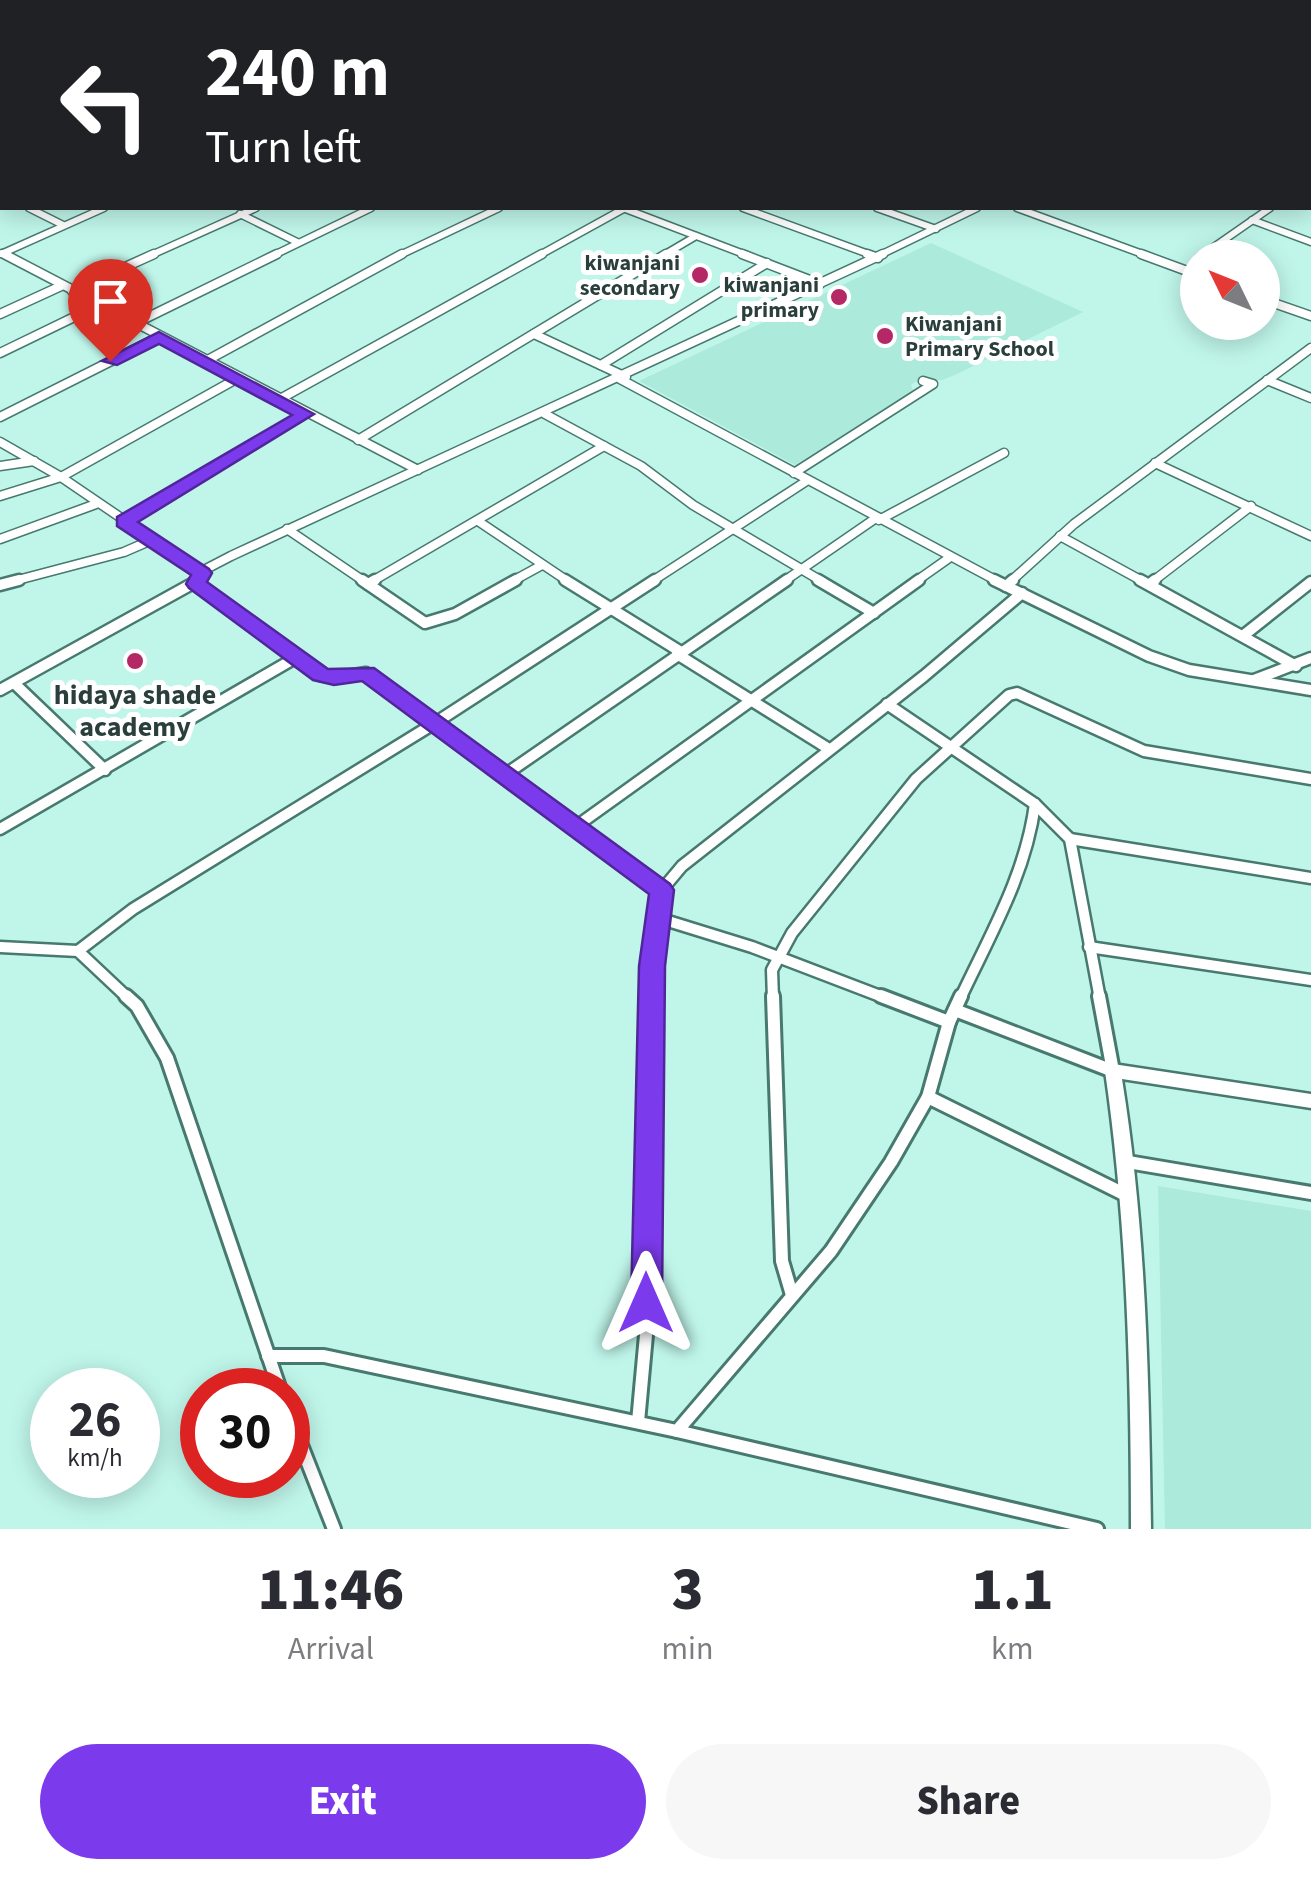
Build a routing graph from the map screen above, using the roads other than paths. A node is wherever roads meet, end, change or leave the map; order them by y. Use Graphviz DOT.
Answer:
graph roads {
  1 [pos="33,210"];
  2 [pos="99,210"];
  3 [pos="251,210"];
  4 [pos="366,210"];
  5 [pos="496,210"];
  6 [pos="620,210"];
  7 [pos="629,210"];
  8 [pos="748,210"];
  9 [pos="883,210"];
  10 [pos="973,210"];
  11 [pos="1022,210"];
  12 [pos="1267,210"];
  13 [pos="240,214"];
  14 [pos="1252,220"];
  15 [pos="63,225"];
  16 [pos="936,229"];
  17 [pos="696,236"];
  18 [pos="1224,240"];
  19 [pos="296,242"];
  20 [pos="1311,242"];
  21 [pos="1,254"];
  22 [pos="878,258"];
  23 [pos="767,263"];
  24 [pos="1180,268"];
  25 [pos="820,284"];
  26 [pos="62,286"];
  27 [pos="72,291"];
  28 [pos="98,305"];
  29 [pos="1280,305"];
  30 [pos="0,314"];
  31 [pos="1311,316"];
  32 [pos="134,324"];
  33 [pos="534,334"];
  34 [pos="159,337"];
  35 [pos="1311,348"];
  36 [pos="0,353"];
  37 [pos="204,362"];
  38 [pos="602,365"];
  39 [pos="238,378"];
  40 [pos="623,378"];
  41 [pos="1267,380"];
  42 [pos="923,381"];
  43 [pos="1311,398"];
  44 [pos="280,399"];
  45 [pos="305,414"];
  46 [pos="545,414"];
  47 [pos="0,417"];
  48 [pos="358,440"];
  49 [pos="0,442"];
  50 [pos="604,446"];
  51 [pos="1004,453"];
  52 [pos="34,461"];
  53 [pos="1155,463"];
  54 [pos="0,466"];
  55 [pos="418,470"];
  56 [pos="794,473"];
  57 [pos="61,477"];
  58 [pos="805,482"];
  59 [pos="0,496"];
  60 [pos="96,504"];
  61 [pos="1251,506"];
  62 [pos="878,519"];
  63 [pos="478,520"];
  64 [pos="124,522"];
  65 [pos="734,529"];
  66 [pos="286,530"];
  67 [pos="1060,536"];
  68 [pos="1311,536"];
  69 [pos="0,539"];
  70 [pos="154,539"];
  71 [pos="949,558"];
  72 [pos="542,565"];
  73 [pos="802,568"];
  74 [pos="199,578"];
  75 [pos="1311,582"];
  76 [pos="368,584"];
  77 [pos="1150,584"];
  78 [pos="0,585"];
  79 [pos="1006,586"];
  80 [pos="1022,593"];
  81 [pos="608,609"];
  82 [pos="874,613"];
  83 [pos="1244,635"];
  84 [pos="679,653"];
  85 [pos="296,657"];
  86 [pos="1311,658"];
  87 [pos="1296,666"];
  88 [pos="1253,681"];
  89 [pos="14,682"];
  90 [pos="0,690"];
  91 [pos="1311,690"];
  92 [pos="752,700"];
  93 [pos="887,704"];
  94 [pos="435,723"];
  95 [pos="949,747"];
  96 [pos="829,749"];
  97 [pos="105,770"];
  98 [pos="506,774"];
  99 [pos="1311,779"];
  100 [pos="1035,804"];
  101 [pos="578,825"];
  102 [pos="0,829"];
  103 [pos="1070,840"];
  104 [pos="1311,878"];
  105 [pos="662,890"];
  106 [pos="656,917"];
  107 [pos="0,946"];
  108 [pos="1090,947"];
  109 [pos="78,951"];
  110 [pos="777,958"];
  111 [pos="1311,980"];
  112 [pos="952,1016"];
  113 [pos="1113,1071"];
  114 [pos="928,1097"];
  115 [pos="1311,1101"];
  116 [pos="1128,1162"];
  117 [pos="1311,1193"];
  118 [pos="1131,1198"];
  119 [pos="792,1296"];
  120 [pos="268,1356"];
  121 [pos="272,1368"];
  122 [pos="638,1422"];
  123 [pos="677,1431"];
  124 [pos="310,1468"];
  125 [pos="334,1529"];
  126 [pos="1097,1529"];
  127 [pos="1141,1529"];
  1 -- 15 [label="street"];
  2 -- 15 [label="street"];
  3 -- 13 [label="street"];
  4 -- 19 [label="street"];
  5 -- 37 [label="street"];
  6 -- 44 [label="street"];
  7 -- 17 [label="street"];
  8 -- 22 [label="street"];
  9 -- 16 [label="street"];
  10 -- 16 [label="street"];
  11 -- 24 [label="street"];
  12 -- 14 [label="street"];
  13 -- 19 [label="street"];
  13 -- 27 [label="street"];
  14 -- 18 [label="street"];
  14 -- 20 [label="street"];
  15 -- 21 [label="street"];
  16 -- 22 [label="street"];
  17 -- 23 [label="street"];
  17 -- 33 [label="street"];
  19 -- 32 [label="street"];
  21 -- 26 [label="street"];
  22 -- 25 [label="street"];
  23 -- 25 [label="street"];
  23 -- 38 [label="street"];
  25 -- 40 [label="street"];
  26 -- 27 [label="street"];
  26 -- 30 [label="street"];
  27 -- 28 [label="street"];
  28 -- 32 [label="street"];
  28 -- 36 [label="street"];
  29 -- 31 [label="street"];
  32 -- 34 [label="street"];
  33 -- 38 [label="street"];
  33 -- 48 [label="street"];
  34 -- 37 [label="street"];
  34 -- 47 [label="street"];
  35 -- 41 [label="street"];
  37 -- 39 [label="street"];
  38 -- 40 [label="street"];
  39 -- 44 [label="street"];
  39 -- 57 [label="street"];
  40 -- 46 [label="street"];
  40 -- 56 [label="street"];
  41 -- 43 [label="street"];
  41 -- 53 [label="street"];
  42 -- 56 [label="street"];
  44 -- 45 [label="street"];
  45 -- 48 [label="street"];
  45 -- 64 [label="street"];
  46 -- 50 [label="street"];
  46 -- 55 [label="street"];
  48 -- 55 [label="street"];
  49 -- 52 [label="street"];
  50 -- 63 [label="street"];
  50 -- 65 [label="street"];
  51 -- 62 [label="street"];
  52 -- 54 [label="street"];
  52 -- 57 [label="street"];
  53 -- 61 [label="street"];
  53 -- 67 [label="street"];
  55 -- 66 [label="street"];
  56 -- 58 [label="street"];
  57 -- 59 [label="street"];
  57 -- 60 [label="street"];
  58 -- 62 [label="street"];
  58 -- 65 [label="street"];
  60 -- 64 [label="street"];
  60 -- 69 [label="street"];
  61 -- 68 [label="street"];
  61 -- 77 [label="street"];
  62 -- 71 [label="street"];
  62 -- 73 [label="street"];
  63 -- 72 [label="street"];
  63 -- 76 [label="street"];
  64 -- 70 [label="street"];
  65 -- 73 [label="street"];
  65 -- 81 [label="street"];
  66 -- 74 [label="street"];
  66 -- 76 [label="street"];
  67 -- 77 [label="street"];
  67 -- 79 [label="street"];
  70 -- 74 [label="street"];
  70 -- 78 [label="street"];
  71 -- 79 [label="street"];
  71 -- 82 [label="street"];
  72 -- 76 [label="street"];
  72 -- 81 [label="street"];
  73 -- 82 [label="street"];
  73 -- 84 [label="street"];
  74 -- 85 [label="street"];
  74 -- 89 [label="street"];
  75 -- 83 [label="street"];
  77 -- 83 [label="street"];
  79 -- 80 [label="street"];
  80 -- 88 [label="street"];
  80 -- 93 [label="street"];
  81 -- 84 [label="street"];
  81 -- 94 [label="street"];
  82 -- 92 [label="street"];
  83 -- 87 [label="street"];
  84 -- 92 [label="street"];
  84 -- 98 [label="street"];
  85 -- 94 [label="street"];
  85 -- 97 [label="street"];
  86 -- 87 [label="street"];
  87 -- 88 [label="street"];
  88 -- 91 [label="street"];
  89 -- 90 [label="street"];
  89 -- 97 [label="street"];
  92 -- 96 [label="street"];
  92 -- 101 [label="street"];
  93 -- 95 [label="street"];
  93 -- 96 [label="street"];
  94 -- 98 [label="street"];
  94 -- 109 [label="street"];
  95 -- 99 [label="street"];
  95 -- 100 [label="street"];
  95 -- 110 [label="street"];
  96 -- 105 [label="street"];
  97 -- 102 [label="street"];
  98 -- 101 [label="street"];
  100 -- 103 [label="street"];
  100 -- 112 [label="street"];
  101 -- 105 [label="street"];
  103 -- 104 [label="street"];
  103 -- 108 [label="street"];
  105 -- 106 [label="street"];
  106 -- 110 [label="street"];
  106 -- 122 [label="street"];
  107 -- 109 [label="street"];
  108 -- 111 [label="street"];
  108 -- 113 [label="street"];
  109 -- 120 [label="street"];
  110 -- 112 [label="street"];
  110 -- 119 [label="street"];
  112 -- 113 [label="street"];
  112 -- 114 [label="street"];
  113 -- 115 [label="street"];
  113 -- 116 [label="street"];
  114 -- 118 [label="street"];
  114 -- 119 [label="street"];
  116 -- 117 [label="street"];
  116 -- 118 [label="street"];
  118 -- 127 [label="street"];
  119 -- 123 [label="street"];
  120 -- 121 [label="street"];
  120 -- 122 [label="street"];
  122 -- 123 [label="street"];
  123 -- 126 [label="street"];
  124 -- 125 [label="street"];
}
